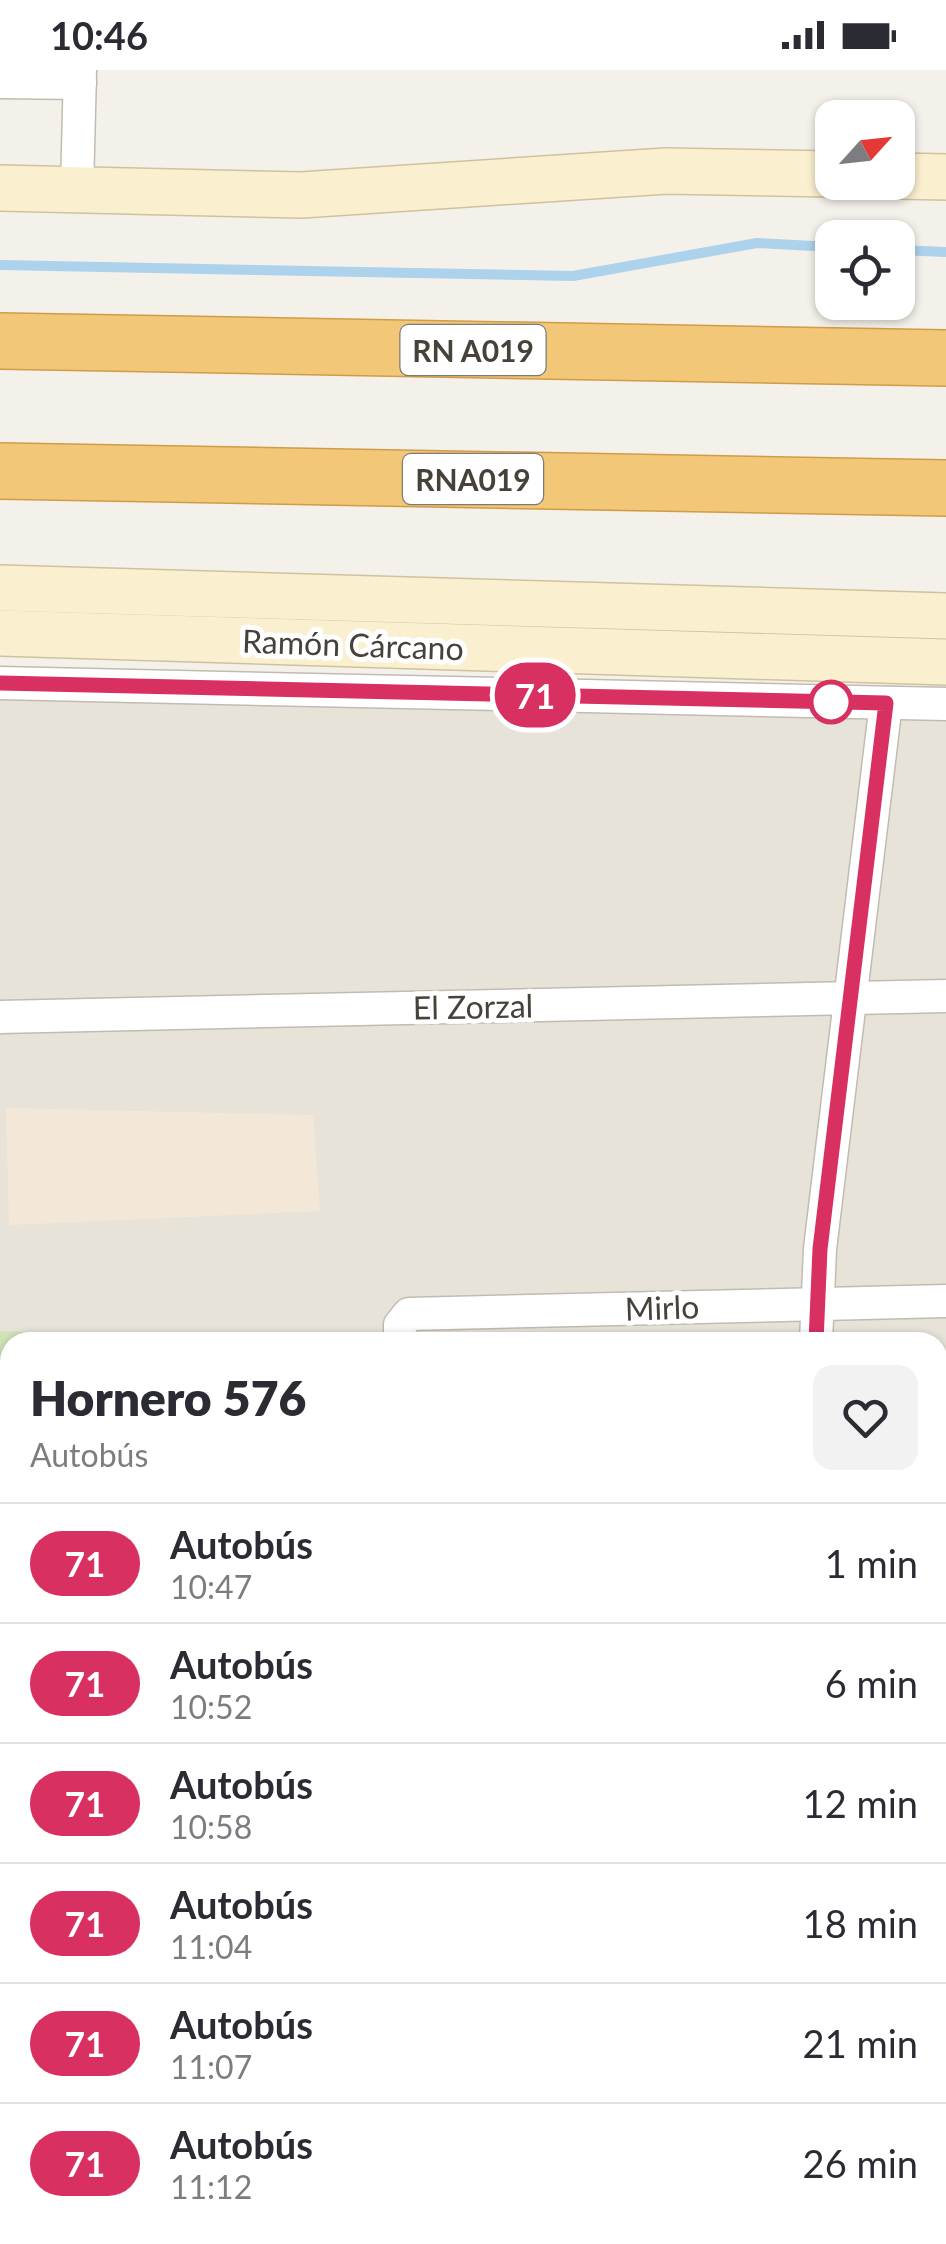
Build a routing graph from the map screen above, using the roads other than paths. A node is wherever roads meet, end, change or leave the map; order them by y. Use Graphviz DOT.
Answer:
graph roads {
  1 [pos="80,76"];
  2 [pos="0,82"];
  3 [pos="815,174"];
  4 [pos="915,176"];
  5 [pos="946,177"];
  6 [pos="0,188"];
  7 [pos="77,190"];
  8 [pos="0,341"];
  9 [pos="946,358"];
  10 [pos="0,471"];
  11 [pos="946,488"];
  12 [pos="0,588"];
  13 [pos="946,616"];
  14 [pos="0,633"];
  15 [pos="946,662"];
  16 [pos="0,682"];
  17 [pos="886,703"];
  18 [pos="946,704"];
  19 [pos="946,996"];
  20 [pos="853,998"];
  21 [pos="0,1017"];
  22 [pos="946,1302"];
  23 [pos="816,1303"];
  24 [pos="400,1332"];
  25 [pos="816,1332"];
  1 -- 2 [label="street"];
  1 -- 7 [label="street"];
  3 -- 7 [label="main road"];
  4 -- 5 [label="main road"];
  6 -- 7 [label="main road"];
  8 -- 9 [label="highway, RN A019"];
  10 -- 11 [label="highway, RNA019"];
  12 -- 13 [label="main road, Ramón Cárcano"];
  14 -- 15 [label="main road, Ramón Cárcano"];
  16 -- 17 [label="street"];
  17 -- 18 [label="street"];
  17 -- 20 [label="street"];
  19 -- 20 [label="street, El Zorzal"];
  20 -- 21 [label="street, El Zorzal"];
  20 -- 23 [label="street"];
  22 -- 23 [label="street, Mirlo"];
  23 -- 24 [label="street, Mirlo"];
  23 -- 25 [label="street"];
}
